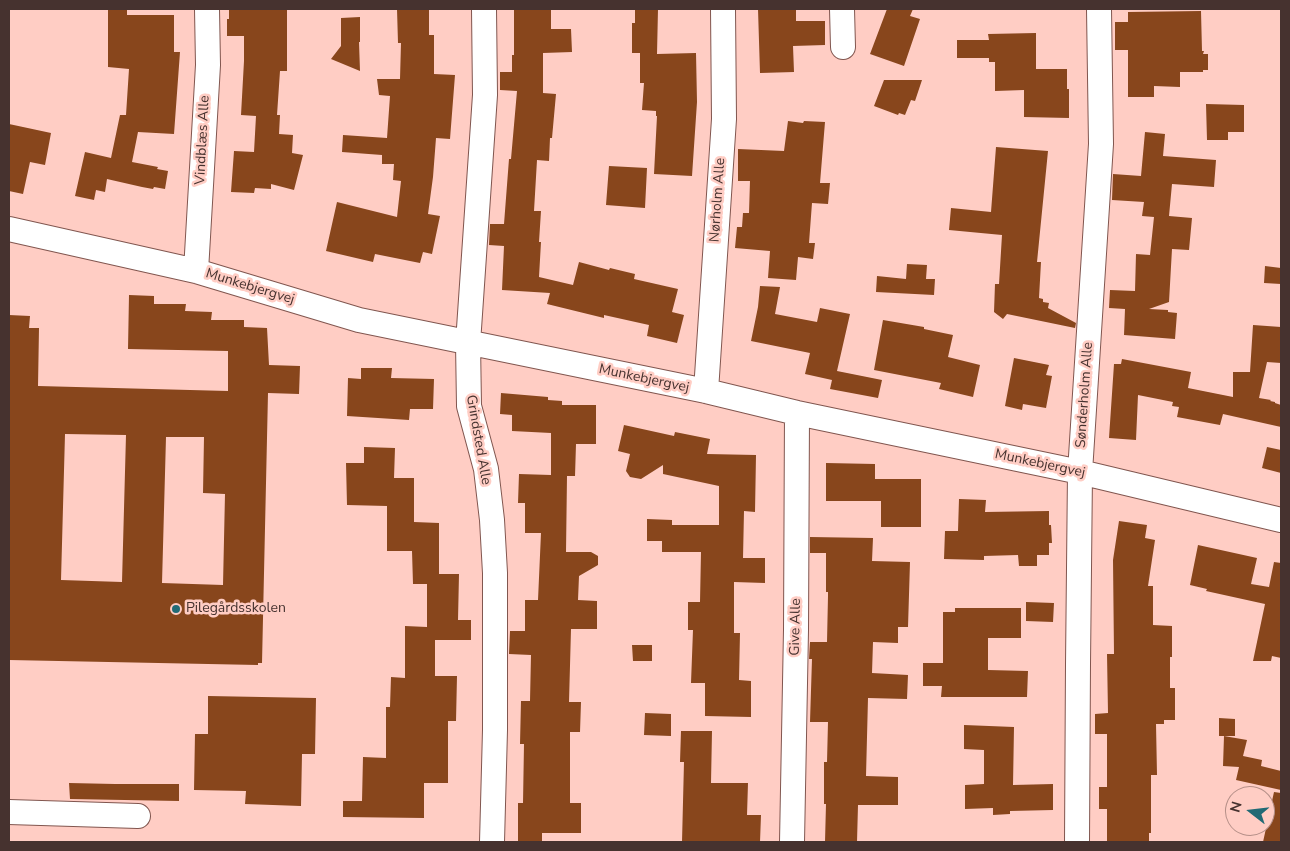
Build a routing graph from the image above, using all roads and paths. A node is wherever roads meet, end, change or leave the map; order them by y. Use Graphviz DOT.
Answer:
graph roads {
  1 [pos="207,9"];
  2 [pos="484,9"];
  3 [pos="723,9"];
  4 [pos="842,9"];
  5 [pos="1098,9"];
  6 [pos="843,47"];
  7 [pos="9,229"];
  8 [pos="196,271"];
  9 [pos="468,343"];
  10 [pos="706,391"];
  11 [pos="797,413"];
  12 [pos="1080,472"];
  13 [pos="1281,520"];
  14 [pos="9,812"];
  15 [pos="138,816"];
  16 [pos="492,842"];
  17 [pos="792,842"];
  18 [pos="1077,842"];
  1 -- 8 [label="street, Vindblæs Alle"];
  2 -- 9 [label="street, Grindsted Alle"];
  3 -- 10 [label="street, Nørholm Alle"];
  4 -- 6 [label="street"];
  5 -- 12 [label="street, Sønderholm Alle"];
  7 -- 8 [label="street, Munkebjergvej"];
  8 -- 9 [label="street, Munkebjergvej"];
  9 -- 10 [label="street, Munkebjergvej"];
  9 -- 16 [label="street, Grindsted Alle"];
  10 -- 11 [label="street, Munkebjergvej"];
  11 -- 12 [label="street, Munkebjergvej"];
  11 -- 17 [label="street, Give Alle"];
  12 -- 13 [label="street, Munkebjergvej"];
  12 -- 18 [label="street, Sønderholm Alle"];
  14 -- 15 [label="street"];
}
